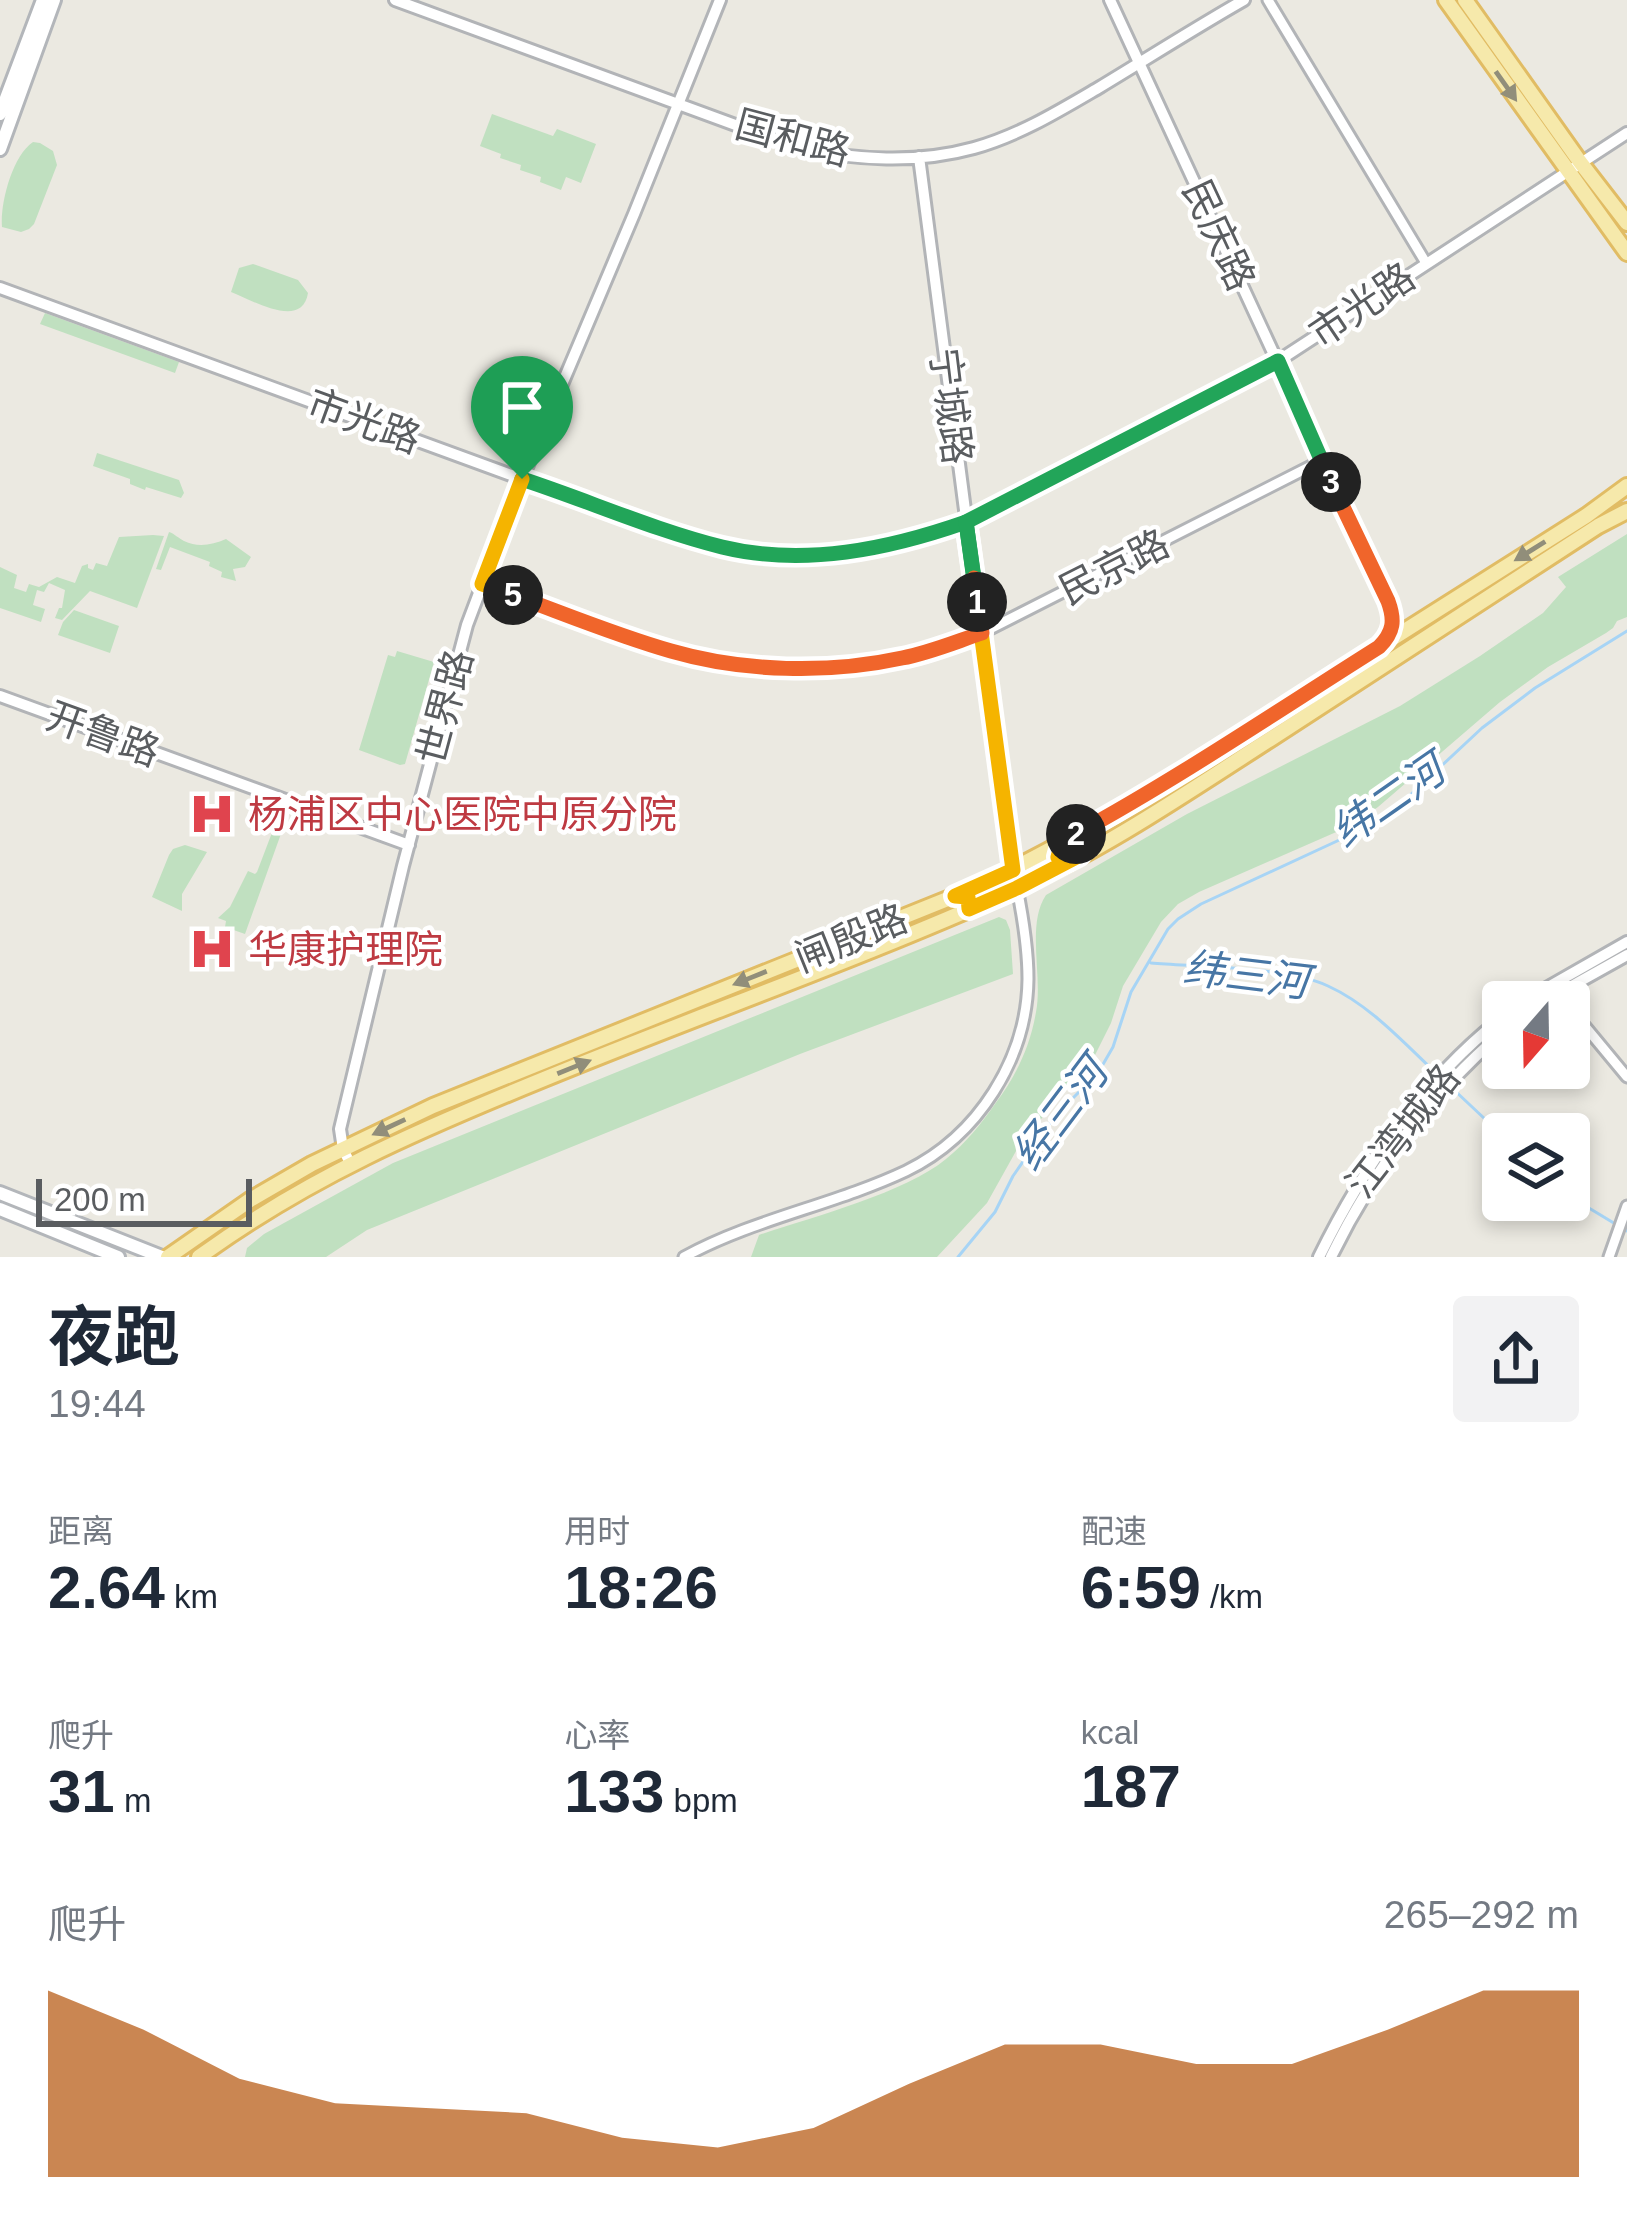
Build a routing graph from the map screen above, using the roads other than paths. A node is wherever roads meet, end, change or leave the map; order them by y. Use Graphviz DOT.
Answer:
graph roads {
  1 [pos="43,0"];
  2 [pos="54,0"];
  3 [pos="395,0"];
  4 [pos="720,0"];
  5 [pos="1110,0"];
  6 [pos="1244,0"];
  7 [pos="1268,0"];
  8 [pos="1446,0"];
  9 [pos="1465,0"];
  10 [pos="1140,63"];
  11 [pos="679,102"];
  12 [pos="0,114"];
  13 [pos="1627,133"];
  14 [pos="0,149"];
  15 [pos="919,157"];
  16 [pos="1573,167"];
  17 [pos="1627,223"];
  18 [pos="1627,253"];
  19 [pos="1426,262"];
  20 [pos="0,288"];
  21 [pos="1278,361"];
  22 [pos="1321,460"];
  23 [pos="522,479"];
  24 [pos="1627,486"];
  25 [pos="1627,511"];
  26 [pos="966,522"];
  27 [pos="482,584"];
  28 [pos="1388,601"];
  29 [pos="1437,609"];
  30 [pos="982,633"];
  31 [pos="1379,647"];
  32 [pos="0,696"];
  33 [pos="1071,837"];
  34 [pos="409,845"];
  35 [pos="1080,855"];
  36 [pos="1013,870"];
  37 [pos="1017,888"];
  38 [pos="955,896"];
  39 [pos="969,909"];
  40 [pos="1627,942"];
  41 [pos="1627,955"];
  42 [pos="1580,981"];
  43 [pos="1586,981"];
  44 [pos="1590,1032"];
  45 [pos="1482,1040"];
  46 [pos="1482,1048"];
  47 [pos="1452,1072"];
  48 [pos="1627,1077"];
  49 [pos="1437,1088"];
  50 [pos="346,1156"];
  51 [pos="0,1193"];
  52 [pos="1626,1208"];
  53 [pos="0,1210"];
  54 [pos="236,1230"];
  55 [pos="118,1257"];
  56 [pos="165,1257"];
  57 [pos="200,1257"];
  58 [pos="221,1257"];
  59 [pos="684,1257"];
  60 [pos="1319,1257"];
  61 [pos="1331,1257"];
  62 [pos="1609,1257"];
  1 -- 12 [label="main road"];
  2 -- 14 [label="main road"];
  3 -- 11 [label="street, 国和路"];
  4 -- 11 [label="street, 世界路"];
  5 -- 10 [label="street, 民庆路"];
  6 -- 10 [label="street, 国和路"];
  7 -- 19 [label="street"];
  8 -- 16 [label="main road, one-way"];
  9 -- 16 [label="main road"];
  10 -- 15 [label="street, 国和路"];
  10 -- 21 [label="street, 民庆路"];
  11 -- 15 [label="street, 国和路"];
  11 -- 23 [label="street, 世界路"];
  13 -- 16 [label="street, 市光路"];
  15 -- 26 [label="street, 宁城路"];
  16 -- 17 [label="main road"];
  16 -- 18 [label="main road"];
  16 -- 19 [label="street, 市光路"];
  19 -- 21 [label="street, 市光路"];
  20 -- 23 [label="street, 市光路"];
  21 -- 22 [label="street, 民庆路"];
  21 -- 26 [label="street, 市光路"];
  22 -- 28 [label="street, 民庆路"];
  22 -- 30 [label="street, 民京路"];
  23 -- 26 [label="street, 市光路"];
  23 -- 27 [label="street, 世界路"];
  24 -- 29 [label="main road, 闸殷路, one-way"];
  25 -- 35 [label="main road, 闸殷路"];
  26 -- 30 [label="street, 宁城路"];
  27 -- 30 [label="street, 民京路"];
  27 -- 34 [label="street, 世界路"];
  28 -- 29 [label="street"];
  28 -- 31 [label="street"];
  29 -- 31 [label="main road, 闸殷路"];
  30 -- 36 [label="street, 宁城路"];
  31 -- 33 [label="main road, 闸殷路"];
  32 -- 34 [label="street, 开鲁路"];
  33 -- 35 [label="main road"];
  33 -- 36 [label="main road, 闸殷路"];
  34 -- 50 [label="street, 世界路"];
  35 -- 37 [label="main road, 闸殷路"];
  36 -- 37 [label="street, 宁城路"];
  36 -- 38 [label="main road, 闸殷路"];
  37 -- 39 [label="main road, 闸殷路"];
  37 -- 59 [label="street"];
  38 -- 39 [label="main road"];
  38 -- 50 [label="main road, 闸殷路, one-way"];
  50 -- 39 [label="main road, 闸殷路, one-way"];
  40 -- 42 [label="street"];
  41 -- 43 [label="street"];
  44 -- 48 [label="street"];
  45 -- 47 [label="street, 江湾城路"];
  46 -- 47 [label="street, 江湾城路"];
  47 -- 49 [label="street, 江湾城路"];
  49 -- 60 [label="street, 江湾城路"];
  49 -- 61 [label="street, 江湾城路"];
  50 -- 54 [label="main road, 闸殷路"];
  50 -- 56 [label="main road, 闸殷路"];
  51 -- 56 [label="main road"];
  52 -- 62 [label="street"];
  53 -- 55 [label="main road"];
  54 -- 57 [label="main road, 闸殷路"];
  54 -- 58 [label="main road"];
}
